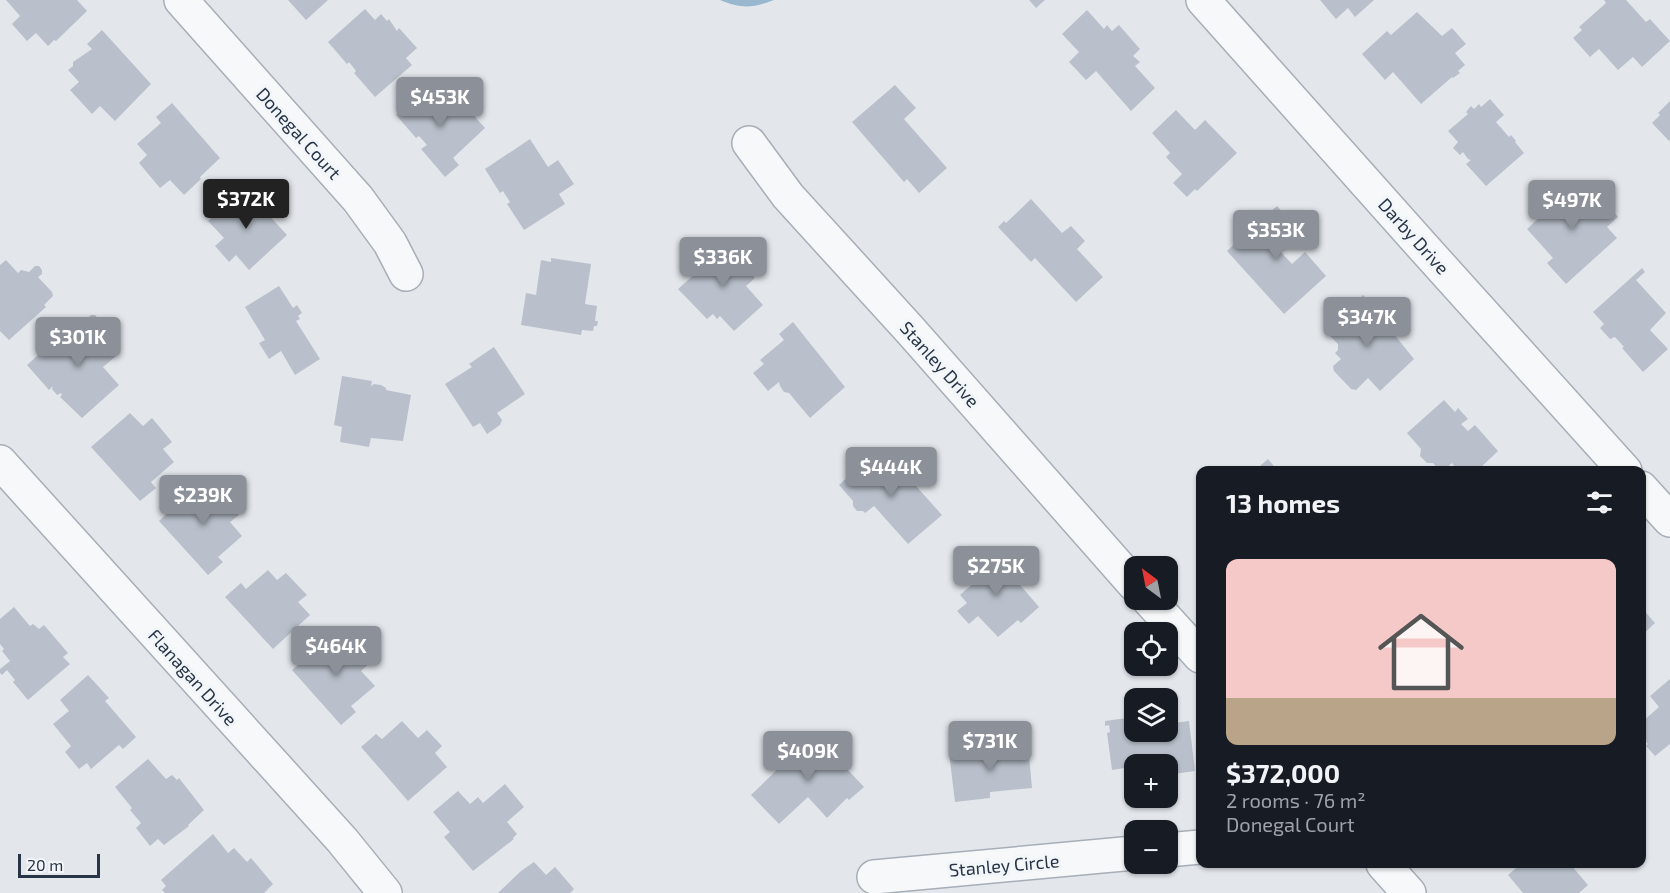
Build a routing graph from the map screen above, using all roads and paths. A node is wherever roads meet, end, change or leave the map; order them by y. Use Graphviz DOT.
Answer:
graph roads {
  1 [pos="181,0"];
  2 [pos="1203,0"];
  3 [pos="749,143"];
  4 [pos="406,274"];
  5 [pos="0,462"];
  6 [pos="1620,466"];
  7 [pos="1646,494"];
  8 [pos="1670,520"];
  9 [pos="1124,573"];
  10 [pos="1158,610"];
  11 [pos="1196,652"];
  12 [pos="1196,847"];
  13 [pos="1178,849"];
  14 [pos="1124,854"];
  15 [pos="1387,868"];
  16 [pos="874,877"];
  17 [pos="385,893"];
  18 [pos="1409,893"];
  1 -- 4 [label="street, Donegal Court"];
  2 -- 6 [label="street, Darby Drive"];
  3 -- 9 [label="street, Stanley Drive"];
  5 -- 17 [label="street, Flanagan Drive"];
  7 -- 8 [label="street"];
  10 -- 11 [label="street"];
  12 -- 13 [label="street"];
  14 -- 16 [label="street, Stanley Circle"];
  15 -- 18 [label="street"];
}
